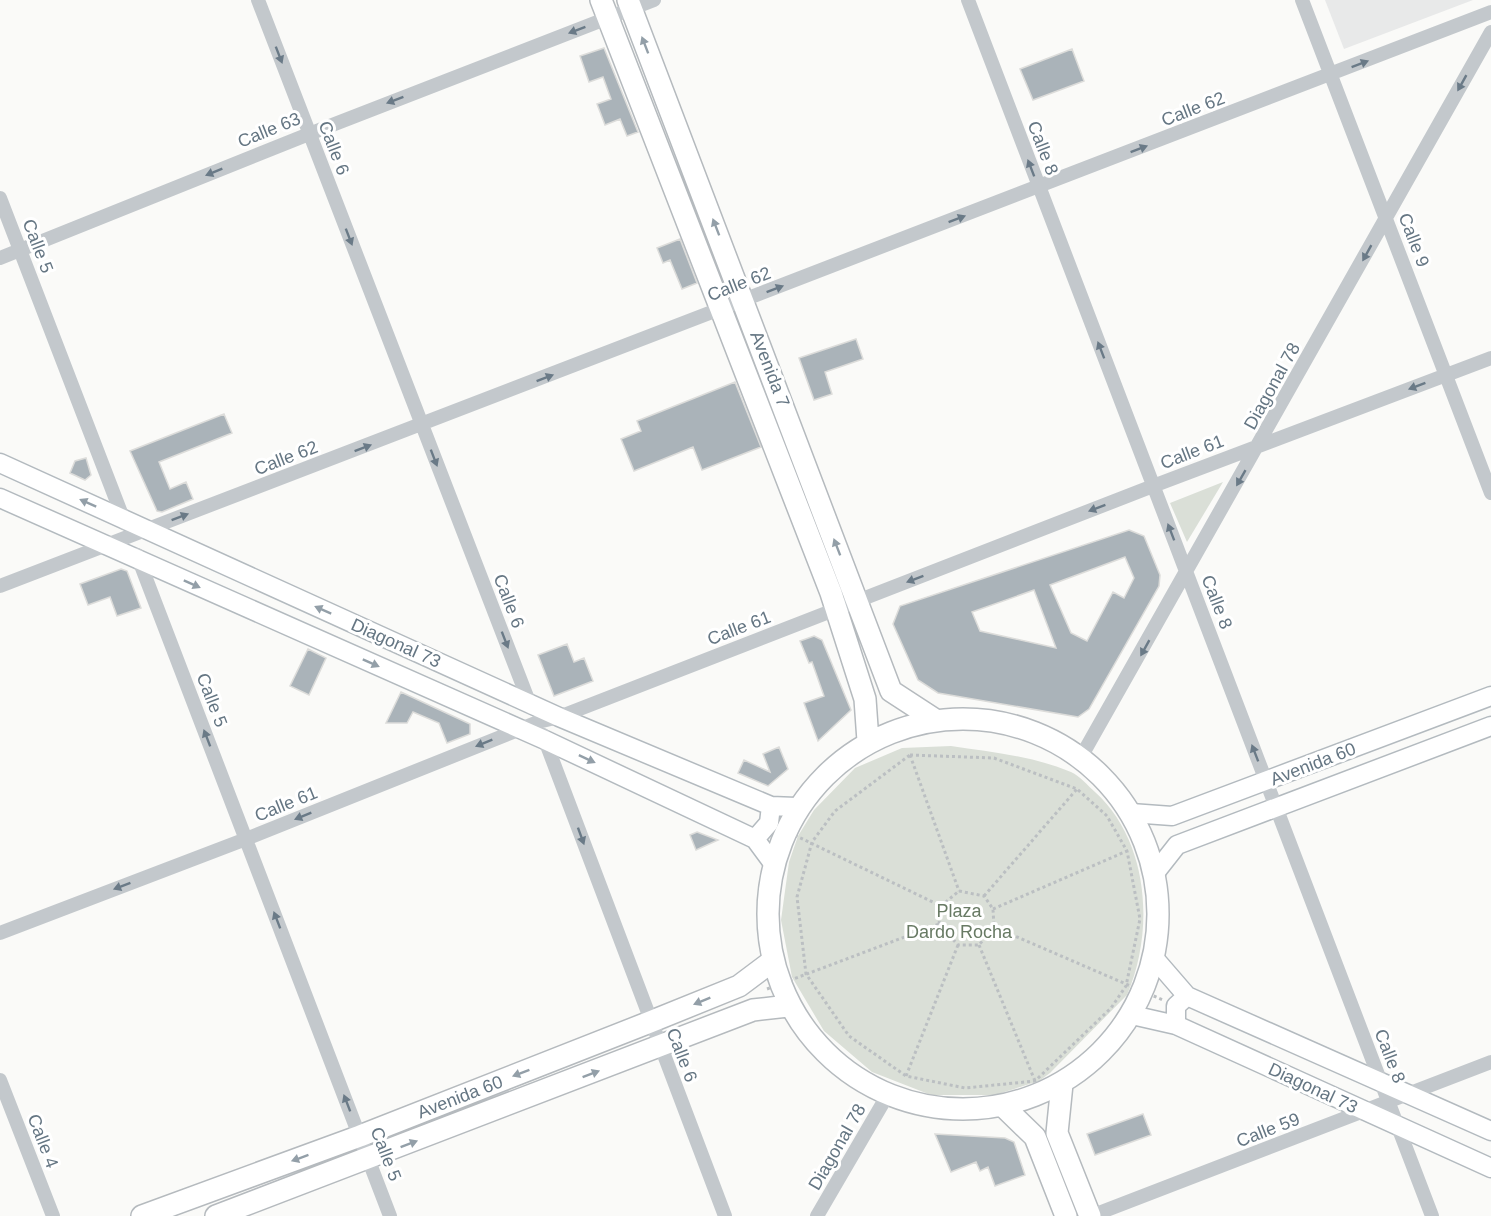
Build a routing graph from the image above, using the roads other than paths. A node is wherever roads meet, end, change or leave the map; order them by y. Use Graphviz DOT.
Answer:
graph roads {
  1 [pos="258,0"];
  2 [pos="654,0"];
  3 [pos="968,0"];
  4 [pos="1302,0"];
  5 [pos="630,4"];
  6 [pos="604,9"];
  7 [pos="1491,12"];
  8 [pos="1491,32"];
  9 [pos="1331,75"];
  10 [pos="309,134"];
  11 [pos="1039,188"];
  12 [pos="0,198"];
  13 [pos="1386,219"];
  14 [pos="20,250"];
  15 [pos="0,258"];
  16 [pos="744,301"];
  17 [pos="721,310"];
  18 [pos="1491,358"];
  19 [pos="1446,375"];
  20 [pos="422,426"];
  21 [pos="1259,446"];
  22 [pos="0,463"];
  23 [pos="1153,486"];
  24 [pos="1491,494"];
  25 [pos="0,498"];
  26 [pos="123,518"];
  27 [pos="147,530"];
  28 [pos="130,536"];
  29 [pos="106,545"];
  30 [pos="139,560"];
  31 [pos="1187,573"];
  32 [pos="0,586"];
  33 [pos="857,602"];
  34 [pos="837,610"];
  35 [pos="1491,696"];
  36 [pos="529,704"];
  37 [pos="559,717"];
  38 [pos="934,719"];
  39 [pos="538,722"];
  40 [pos="1491,726"];
  41 [pos="521,729"];
  42 [pos="545,740"];
  43 [pos="868,741"];
  44 [pos="1081,757"];
  45 [pos="1266,782"];
  46 [pos="771,806"];
  47 [pos="796,807"];
  48 [pos="1276,808"];
  49 [pos="1131,813"];
  50 [pos="246,839"];
  51 [pos="755,839"];
  52 [pos="772,862"];
  53 [pos="1155,873"];
  54 [pos="0,933"];
  55 [pos="1155,959"];
  56 [pos="771,962"];
  57 [pos="739,986"];
  58 [pos="1187,996"];
  59 [pos="788,1006"];
  60 [pos="753,1010"];
  61 [pos="1132,1015"];
  62 [pos="650,1023"];
  63 [pos="1176,1025"];
  64 [pos="660,1047"];
  65 [pos="1491,1062"];
  66 [pos="0,1080"];
  67 [pos="1382,1083"];
  68 [pos="1062,1084"];
  69 [pos="1408,1095"];
  70 [pos="887,1096"];
  71 [pos="1389,1102"];
  72 [pos="1004,1107"];
  73 [pos="1365,1112"];
  74 [pos="1398,1127"];
  75 [pos="1491,1131"];
  76 [pos="360,1136"];
  77 [pos="368,1160"];
  78 [pos="1491,1168"];
  79 [pos="53,1216"];
  80 [pos="142,1216"];
  81 [pos="216,1216"];
  82 [pos="390,1216"];
  83 [pos="725,1216"];
  84 [pos="818,1216"];
  85 [pos="1066,1216"];
  86 [pos="1090,1216"];
  87 [pos="1432,1216"];
  1 -- 10 [label="street, Calle 6, one-way"];
  2 -- 5 [label="street, Calle 63"];
  11 -- 3 [label="street, Calle 8, one-way"];
  4 -- 9 [label="street, Calle 9"];
  5 -- 6 [label="street, Calle 63"];
  16 -- 5 [label="main road, Avenida 7, one-way"];
  6 -- 10 [label="street, Calle 63, one-way"];
  6 -- 17 [label="main road, Avenida 7"];
  9 -- 7 [label="street, Calle 62, one-way"];
  8 -- 13 [label="street, Diagonal 78, one-way"];
  11 -- 9 [label="street, Calle 62, one-way"];
  9 -- 13 [label="street, Calle 9"];
  10 -- 14 [label="street, Calle 63, one-way"];
  10 -- 20 [label="street, Calle 6, one-way"];
  16 -- 11 [label="street, Calle 62, one-way"];
  23 -- 11 [label="street, Calle 8, one-way"];
  12 -- 14 [label="street, Calle 5"];
  13 -- 19 [label="street, Calle 9"];
  13 -- 21 [label="street, Diagonal 78, one-way"];
  14 -- 15 [label="street, Calle 63"];
  14 -- 26 [label="street, Calle 5"];
  16 -- 17 [label="street, Calle 62"];
  33 -- 16 [label="main road, Avenida 7, one-way"];
  20 -- 17 [label="street, Calle 62, one-way"];
  17 -- 34 [label="main road, Avenida 7"];
  18 -- 19 [label="street, Calle 61"];
  19 -- 21 [label="street, Calle 61, one-way"];
  19 -- 24 [label="street, Calle 9"];
  27 -- 20 [label="street, Calle 62, one-way"];
  20 -- 36 [label="street, Calle 6, one-way"];
  21 -- 23 [label="street, Calle 61"];
  21 -- 31 [label="street, Diagonal 78, one-way"];
  26 -- 22 [label="main road, Diagonal 73, one-way"];
  31 -- 23 [label="street, Calle 8, one-way"];
  23 -- 33 [label="street, Calle 61, one-way"];
  25 -- 29 [label="main road, Diagonal 73"];
  26 -- 27 [label="main road, Diagonal 73"];
  26 -- 28 [label="street, Calle 5"];
  27 -- 28 [label="street, Calle 62"];
  36 -- 27 [label="main road, Diagonal 73, one-way"];
  28 -- 29 [label="street, Calle 62"];
  28 -- 30 [label="street, Calle 5"];
  29 -- 30 [label="main road, Diagonal 73"];
  29 -- 32 [label="street, Calle 62"];
  30 -- 41 [label="main road, Diagonal 73, one-way"];
  50 -- 30 [label="street, Calle 5, one-way"];
  31 -- 44 [label="street, Diagonal 78, one-way"];
  45 -- 31 [label="street, Calle 8, one-way"];
  33 -- 34 [label="street, Calle 61"];
  33 -- 38 [label="main road, Avenida 7"];
  34 -- 37 [label="street, Calle 61"];
  34 -- 43 [label="main road, Avenida 7"];
  35 -- 45 [label="main road, Avenida 60"];
  36 -- 37 [label="main road, Diagonal 73"];
  36 -- 39 [label="street, Calle 6"];
  37 -- 39 [label="street, Calle 61"];
  37 -- 46 [label="main road, Diagonal 73"];
  38 -- 43 [label="main road"];
  38 -- 44 [label="main road"];
  39 -- 41 [label="street, Calle 61"];
  39 -- 42 [label="street, Calle 6"];
  40 -- 48 [label="main road, Avenida 60"];
  41 -- 42 [label="main road, Diagonal 73"];
  41 -- 50 [label="street, Calle 61, one-way"];
  42 -- 51 [label="main road, Diagonal 73, one-way"];
  42 -- 62 [label="street, Calle 6, one-way"];
  43 -- 47 [label="main road"];
  44 -- 49 [label="main road"];
  45 -- 48 [label="street, Calle 8"];
  45 -- 49 [label="main road, Avenida 60"];
  46 -- 47 [label="main road, Diagonal 73"];
  46 -- 51 [label="main road"];
  47 -- 52 [label="main road"];
  48 -- 53 [label="main road, Avenida 60"];
  48 -- 67 [label="street, Calle 8"];
  49 -- 53 [label="main road"];
  50 -- 54 [label="street, Calle 61, one-way"];
  76 -- 50 [label="street, Calle 5, one-way"];
  51 -- 52 [label="main road, Diagonal 73"];
  52 -- 56 [label="main road"];
  53 -- 55 [label="main road"];
  55 -- 58 [label="main road, Diagonal 73"];
  55 -- 61 [label="main road"];
  56 -- 57 [label="main road, Avenida 60"];
  56 -- 59 [label="main road"];
  57 -- 60 [label="main road"];
  57 -- 62 [label="main road, Avenida 60, one-way"];
  58 -- 63 [label="main road"];
  58 -- 67 [label="main road, Diagonal 73"];
  59 -- 60 [label="main road, Avenida 60"];
  59 -- 70 [label="main road"];
  60 -- 64 [label="main road, Avenida 60"];
  61 -- 63 [label="main road, Diagonal 73"];
  61 -- 68 [label="main road"];
  62 -- 64 [label="street, Calle 6"];
  62 -- 76 [label="main road, Avenida 60, one-way"];
  63 -- 73 [label="main road, Diagonal 73"];
  77 -- 64 [label="main road, Avenida 60, one-way"];
  64 -- 83 [label="street, Calle 6"];
  65 -- 69 [label="street, Calle 59"];
  66 -- 79 [label="street, Calle 4"];
  67 -- 69 [label="main road, Diagonal 73"];
  67 -- 71 [label="street, Calle 8"];
  68 -- 72 [label="main road"];
  68 -- 86 [label="main road"];
  69 -- 71 [label="street, Calle 59"];
  69 -- 75 [label="main road, Diagonal 73"];
  70 -- 72 [label="main road"];
  70 -- 84 [label="street, Diagonal 78"];
  71 -- 73 [label="street, Calle 59"];
  71 -- 74 [label="street, Calle 8"];
  72 -- 85 [label="main road"];
  73 -- 74 [label="main road, Diagonal 73"];
  73 -- 86 [label="street, Calle 59"];
  74 -- 78 [label="main road, Diagonal 73"];
  74 -- 87 [label="street, Calle 8"];
  76 -- 77 [label="street, Calle 5"];
  76 -- 80 [label="main road, Avenida 60, one-way"];
  77 -- 81 [label="main road, Avenida 60"];
  77 -- 82 [label="street, Calle 5"];
}
